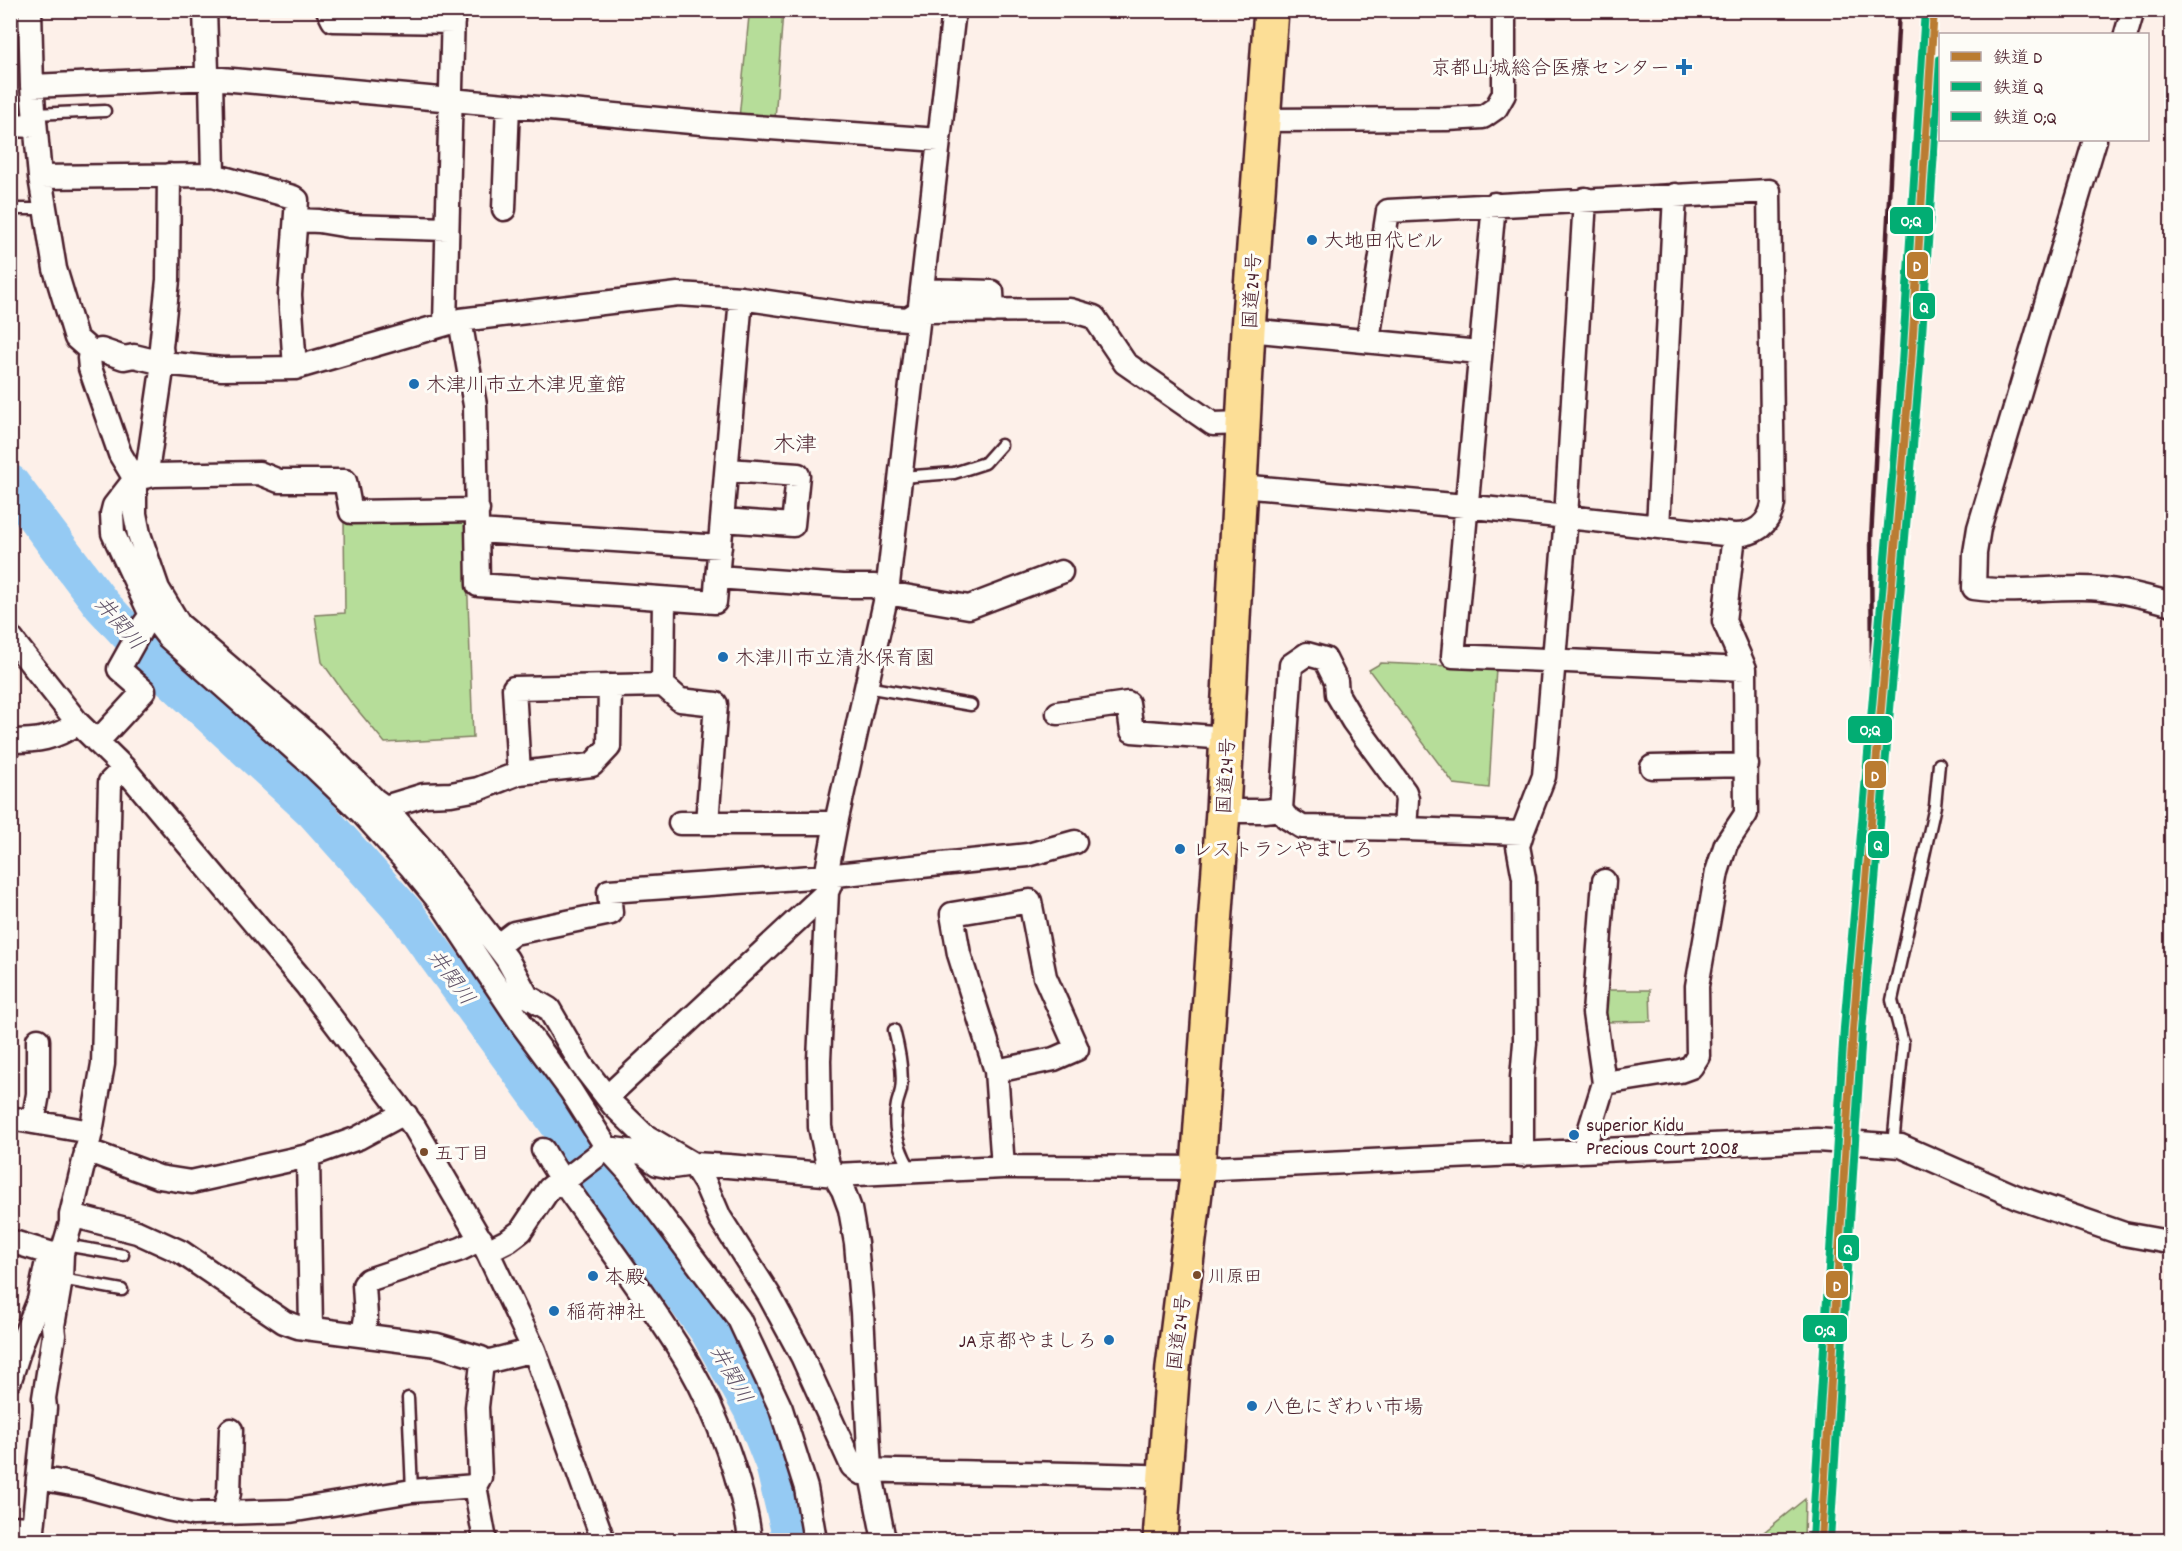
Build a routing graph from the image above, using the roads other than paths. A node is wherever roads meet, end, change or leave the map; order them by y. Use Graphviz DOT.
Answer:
graph roads {
  1 [pos="205,10"];
  2 [pos="328,10"];
  3 [pos="954,10"];
  4 [pos="1270,10"];
  5 [pos="1504,10"];
  6 [pos="2133,10"];
  7 [pos="453,16"];
  8 [pos="24,20"];
  9 [pos="2126,33"];
  10 [pos="211,78"];
  11 [pos="32,86"];
  12 [pos="450,99"];
  13 [pos="508,105"];
  14 [pos="105,111"];
  15 [pos="35,120"];
  16 [pos="1261,120"];
  17 [pos="10,125"];
  18 [pos="939,140"];
  19 [pos="2095,141"];
  20 [pos="169,175"];
  21 [pos="213,175"];
  22 [pos="40,177"];
  23 [pos="1675,195"];
  24 [pos="1585,200"];
  25 [pos="1494,204"];
  26 [pos="504,208"];
  27 [pos="10,209"];
  28 [pos="44,209"];
  29 [pos="297,220"];
  30 [pos="447,229"];
  31 [pos="741,297"];
  32 [pos="921,300"];
  33 [pos="453,322"];
  34 [pos="1248,330"];
  35 [pos="1368,340"];
  36 [pos="92,352"];
  37 [pos="1479,352"];
  38 [pos="163,363"];
  39 [pos="295,368"];
  40 [pos="1245,423"];
  41 [pos="1001,445"];
  42 [pos="728,470"];
  43 [pos="901,477"];
  44 [pos="135,478"];
  45 [pos="1240,486"];
  46 [pos="1465,506"];
  47 [pos="1566,518"];
  48 [pos="478,520"];
  49 [pos="723,520"];
  50 [pos="1658,526"];
  51 [pos="1734,535"];
  52 [pos="720,548"];
  53 [pos="1061,572"];
  54 [pos="717,577"];
  55 [pos="887,593"];
  56 [pos="664,599"];
  57 [pos="2172,604"];
  58 [pos="146,621"];
  59 [pos="10,637"];
  60 [pos="1553,660"];
  61 [pos="1744,669"];
  62 [pos="663,685"];
  63 [pos="610,686"];
  64 [pos="866,687"];
  65 [pos="971,705"];
  66 [pos="1058,713"];
  67 [pos="78,723"];
  68 [pos="1227,738"];
  69 [pos="10,741"];
  70 [pos="97,742"];
  71 [pos="1939,764"];
  72 [pos="1746,765"];
  73 [pos="1652,767"];
  74 [pos="124,768"];
  75 [pos="519,773"];
  76 [pos="385,807"];
  77 [pos="1281,809"];
  78 [pos="1223,811"];
  79 [pos="680,823"];
  80 [pos="707,823"];
  81 [pos="836,823"];
  82 [pos="1405,829"];
  83 [pos="1522,832"];
  84 [pos="1075,842"];
  85 [pos="1604,881"];
  86 [pos="827,884"];
  87 [pos="497,946"];
  88 [pos="526,996"];
  89 [pos="894,1030"];
  90 [pos="38,1040"];
  91 [pos="996,1071"];
  92 [pos="1604,1083"];
  93 [pos="571,1091"];
  94 [pos="607,1097"];
  95 [pos="406,1115"];
  96 [pos="10,1118"];
  97 [pos="33,1122"];
  98 [pos="88,1141"];
  99 [pos="1893,1145"];
  100 [pos="543,1150"];
  101 [pos="604,1150"];
  102 [pos="1584,1151"];
  103 [pos="1522,1155"];
  104 [pos="308,1156"];
  105 [pos="693,1164"];
  106 [pos="1003,1167"];
  107 [pos="1198,1168"];
  108 [pos="912,1172"];
  109 [pos="836,1175"];
  110 [pos="564,1179"];
  111 [pos="71,1215"];
  112 [pos="2172,1240"];
  113 [pos="10,1241"];
  114 [pos="484,1245"];
  115 [pos="61,1251"];
  116 [pos="123,1255"];
  117 [pos="61,1279"];
  118 [pos="122,1290"];
  119 [pos="311,1329"];
  120 [pos="363,1335"];
  121 [pos="534,1350"];
  122 [pos="482,1363"];
  123 [pos="10,1380"];
  124 [pos="408,1398"];
  125 [pos="231,1430"];
  126 [pos="870,1470"];
  127 [pos="1165,1477"];
  128 [pos="38,1478"];
  129 [pos="475,1486"];
  130 [pos="412,1491"];
  131 [pos="224,1513"];
  132 [pos="25,1532"];
  133 [pos="485,1540"];
  134 [pos="603,1540"];
  135 [pos="750,1540"];
  136 [pos="815,1540"];
  137 [pos="884,1540"];
  138 [pos="1160,1540"];
  1 -- 10 [label="street"];
  2 -- 7 [label="street"];
  3 -- 18 [label="street"];
  4 -- 16 [label="highway, 国道24号"];
  5 -- 16 [label="street"];
  6 -- 9 [label="street"];
  7 -- 12 [label="street"];
  8 -- 11 [label="street"];
  10 -- 11 [label="street"];
  10 -- 12 [label="street"];
  10 -- 21 [label="street"];
  11 -- 15 [label="street"];
  12 -- 13 [label="street"];
  12 -- 30 [label="street"];
  13 -- 18 [label="street"];
  13 -- 26 [label="street"];
  14 -- 15 [label="lane"];
  15 -- 17 [label="street"];
  15 -- 22 [label="street"];
  16 -- 34 [label="highway, 国道24号"];
  18 -- 32 [label="street"];
  19 -- 57 [label="street"];
  20 -- 21 [label="street"];
  20 -- 22 [label="street"];
  20 -- 38 [label="street"];
  21 -- 29 [label="street"];
  22 -- 28 [label="street"];
  23 -- 24 [label="street"];
  23 -- 50 [label="street"];
  23 -- 51 [label="street"];
  24 -- 25 [label="street"];
  24 -- 47 [label="street"];
  25 -- 35 [label="street"];
  25 -- 37 [label="street"];
  27 -- 28 [label="lane"];
  28 -- 36 [label="street"];
  29 -- 30 [label="street"];
  29 -- 39 [label="street"];
  30 -- 33 [label="street"];
  31 -- 32 [label="street"];
  31 -- 33 [label="street"];
  31 -- 42 [label="street"];
  32 -- 40 [label="street"];
  32 -- 43 [label="street"];
  33 -- 39 [label="street"];
  33 -- 48 [label="street"];
  34 -- 35 [label="street"];
  34 -- 40 [label="highway, 国道24号"];
  35 -- 37 [label="street"];
  36 -- 38 [label="street"];
  36 -- 44 [label="street"];
  37 -- 46 [label="street"];
  38 -- 39 [label="street"];
  38 -- 44 [label="street"];
  40 -- 45 [label="highway, 国道24号"];
  41 -- 43 [label="lane"];
  42 -- 49 [label="street"];
  42 -- 49 [label="street"];
  43 -- 55 [label="street"];
  44 -- 48 [label="street"];
  44 -- 58 [label="street"];
  44 -- 76 [label="street"];
  45 -- 46 [label="street"];
  45 -- 68 [label="highway, 国道24号"];
  46 -- 47 [label="street"];
  46 -- 60 [label="street"];
  47 -- 50 [label="street"];
  47 -- 60 [label="street"];
  48 -- 52 [label="street"];
  48 -- 56 [label="street"];
  49 -- 52 [label="street"];
  50 -- 51 [label="street"];
  51 -- 61 [label="street"];
  52 -- 54 [label="street"];
  53 -- 55 [label="street"];
  54 -- 55 [label="street"];
  54 -- 56 [label="street"];
  55 -- 64 [label="street"];
  56 -- 62 [label="street"];
  58 -- 70 [label="street"];
  58 -- 93 [label="street"];
  59 -- 67 [label="street"];
  60 -- 61 [label="street"];
  60 -- 83 [label="street"];
  61 -- 72 [label="street"];
  62 -- 63 [label="street"];
  62 -- 80 [label="street"];
  63 -- 75 [label="street"];
  63 -- 75 [label="street"];
  64 -- 65 [label="lane"];
  64 -- 81 [label="street"];
  66 -- 68 [label="street"];
  67 -- 69 [label="street"];
  67 -- 70 [label="street"];
  68 -- 78 [label="highway, 国道24号"];
  70 -- 74 [label="street"];
  71 -- 99 [label="lane"];
  72 -- 73 [label="street"];
  72 -- 92 [label="street"];
  74 -- 95 [label="street"];
  74 -- 98 [label="street"];
  75 -- 76 [label="street"];
  76 -- 87 [label="street"];
  77 -- 78 [label="street"];
  77 -- 82 [label="street"];
  77 -- 82 [label="street"];
  78 -- 107 [label="highway, 国道24号"];
  79 -- 80 [label="street"];
  80 -- 81 [label="street"];
  81 -- 86 [label="street"];
  82 -- 83 [label="street"];
  83 -- 103 [label="street"];
  84 -- 86 [label="street"];
  85 -- 92 [label="street"];
  86 -- 87 [label="street"];
  86 -- 94 [label="street"];
  86 -- 109 [label="street"];
  87 -- 88 [label="street"];
  88 -- 93 [label="street"];
  88 -- 94 [label="street"];
  89 -- 108 [label="lane"];
  90 -- 97 [label="street"];
  91 -- 91 [label="street"];
  91 -- 106 [label="street"];
  92 -- 102 [label="street"];
  93 -- 101 [label="street"];
  94 -- 105 [label="street"];
  95 -- 104 [label="street"];
  95 -- 114 [label="street"];
  96 -- 97 [label="street"];
  97 -- 98 [label="street"];
  98 -- 104 [label="street"];
  98 -- 111 [label="street"];
  99 -- 102 [label="street"];
  99 -- 112 [label="street"];
  100 -- 110 [label="street"];
  101 -- 105 [label="street"];
  101 -- 110 [label="street"];
  101 -- 136 [label="street"];
  102 -- 103 [label="street"];
  103 -- 107 [label="street"];
  104 -- 119 [label="street"];
  105 -- 109 [label="street"];
  105 -- 126 [label="street"];
  106 -- 107 [label="street"];
  106 -- 108 [label="street"];
  107 -- 127 [label="highway, 国道24号"];
  108 -- 109 [label="street"];
  109 -- 126 [label="street"];
  110 -- 114 [label="street"];
  110 -- 135 [label="street"];
  111 -- 115 [label="street"];
  111 -- 119 [label="street"];
  113 -- 115 [label="street"];
  114 -- 120 [label="street"];
  114 -- 121 [label="street"];
  115 -- 116 [label="lane"];
  115 -- 117 [label="street"];
  115 -- 123 [label="street"];
  117 -- 118 [label="lane"];
  117 -- 128 [label="street"];
  119 -- 120 [label="street"];
  120 -- 122 [label="street"];
  121 -- 122 [label="street"];
  121 -- 134 [label="street"];
  122 -- 129 [label="street"];
  124 -- 130 [label="lane"];
  125 -- 131 [label="street"];
  126 -- 127 [label="street"];
  126 -- 137 [label="street"];
  127 -- 138 [label="highway, 国道24号"];
  128 -- 131 [label="street"];
  128 -- 132 [label="street"];
  129 -- 130 [label="street"];
  129 -- 133 [label="street"];
  130 -- 131 [label="street"];
}
